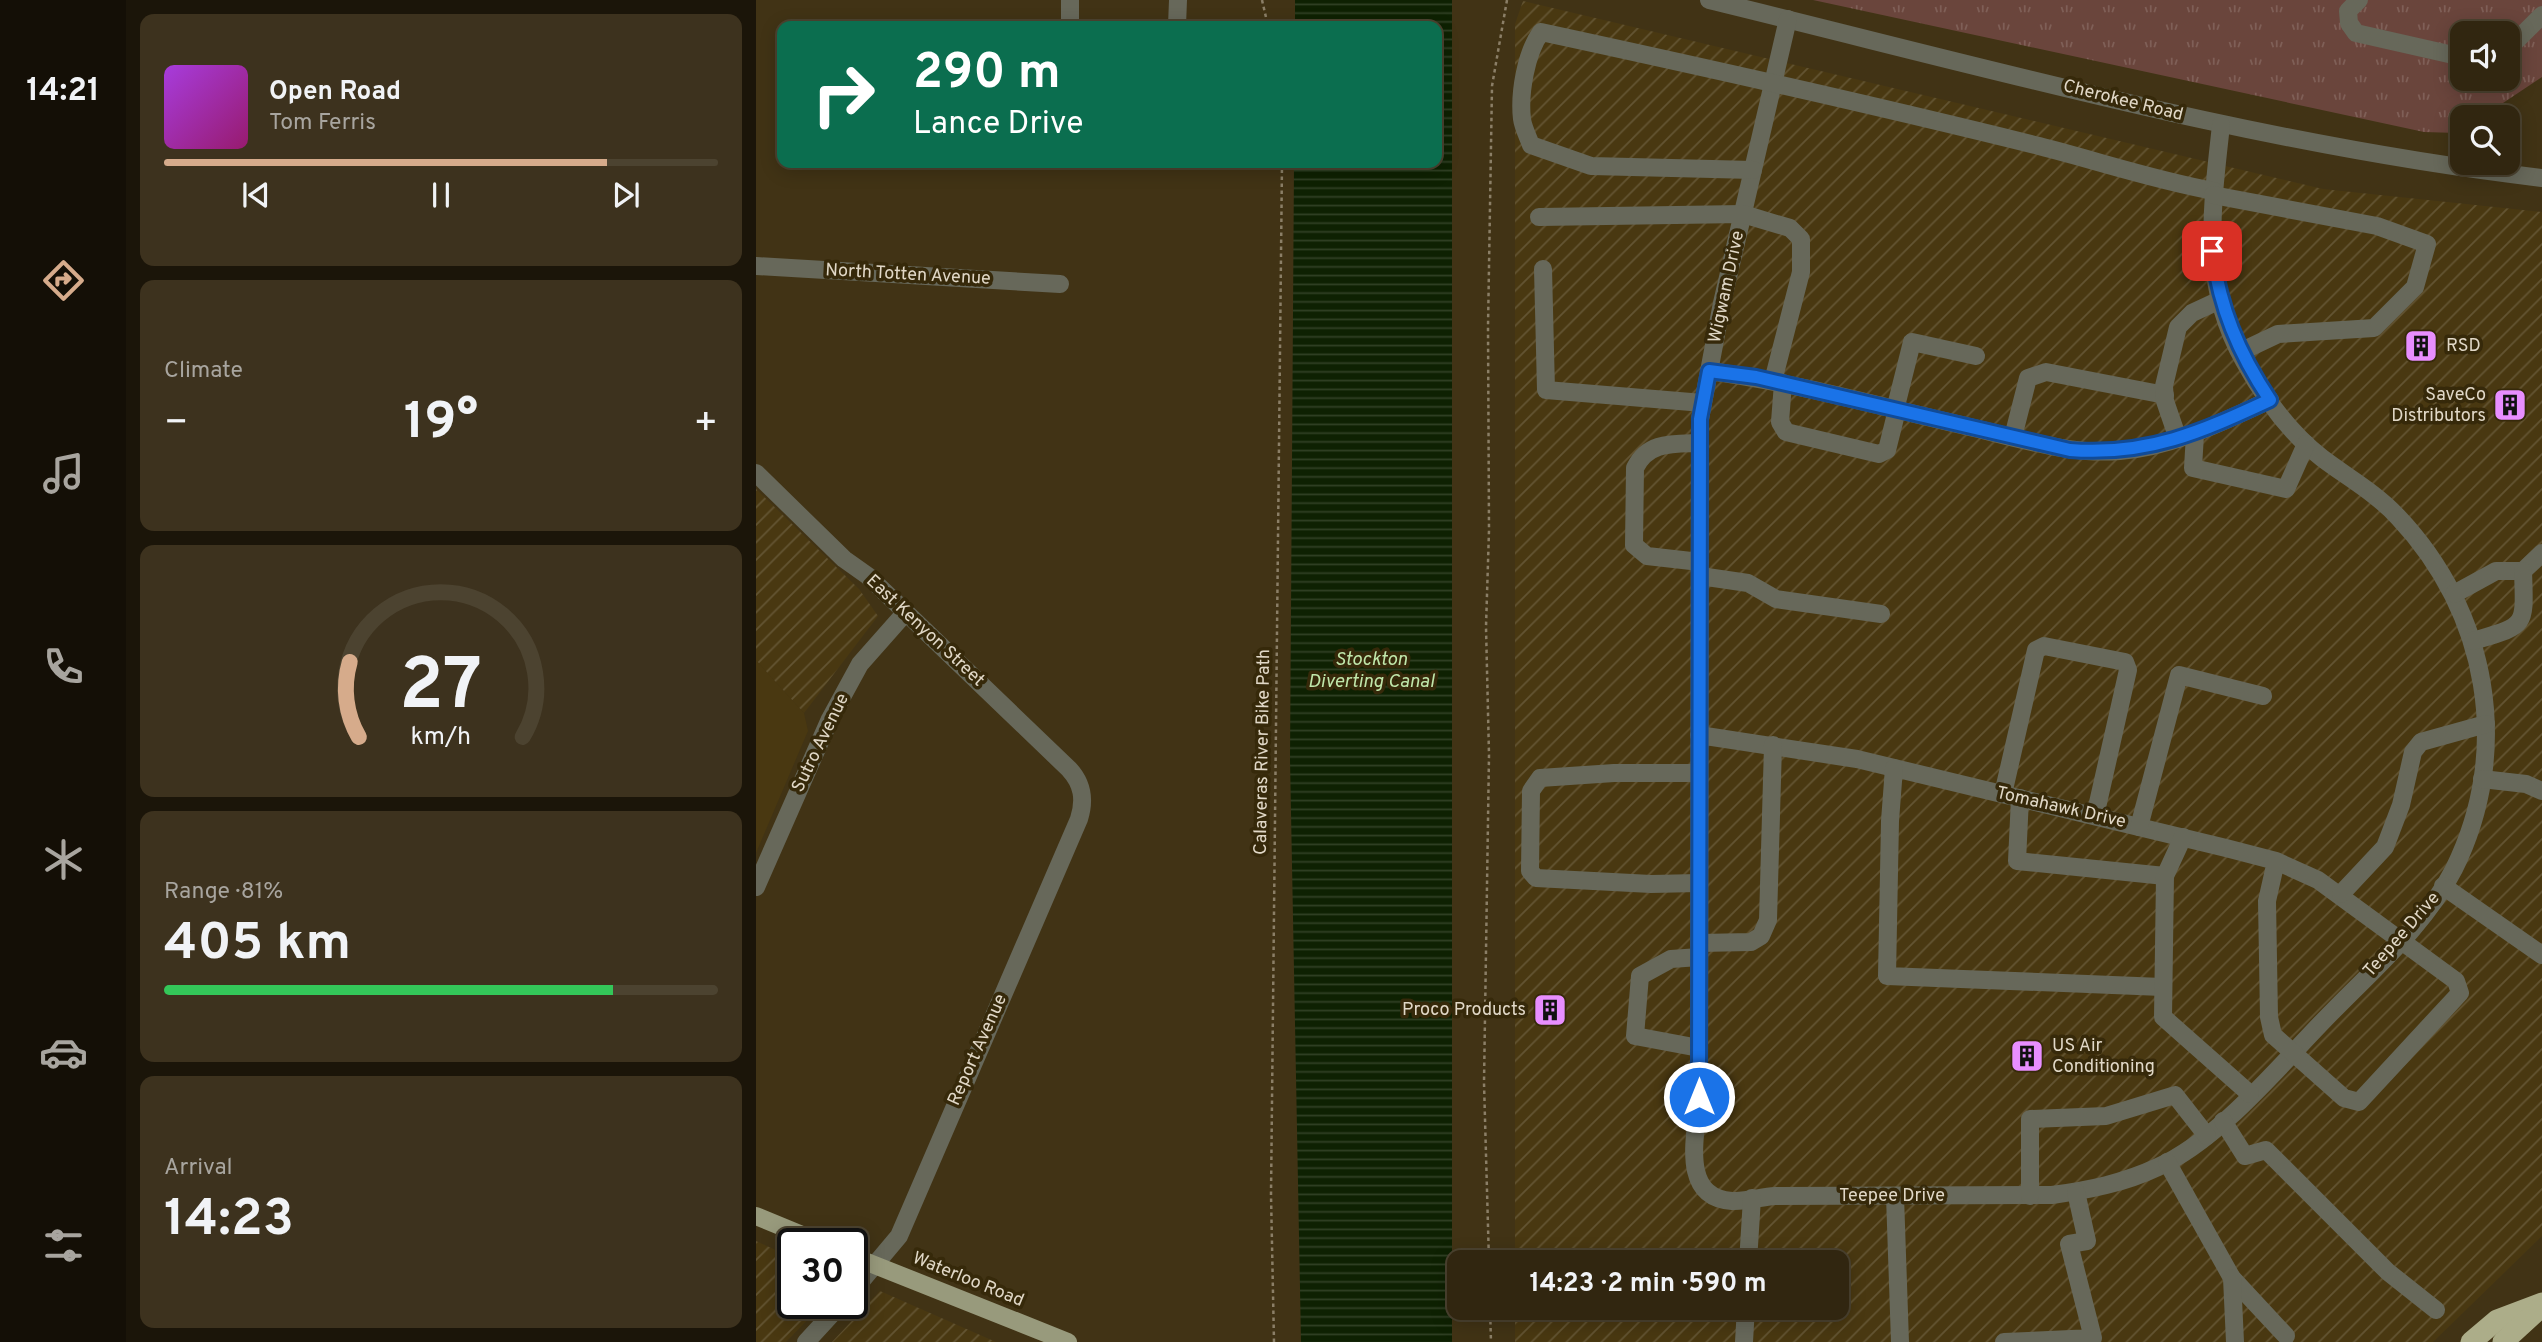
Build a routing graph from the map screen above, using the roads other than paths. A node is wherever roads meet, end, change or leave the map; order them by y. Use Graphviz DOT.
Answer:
graph roads {
  1 [pos="1070,0"];
  2 [pos="1178,0"];
  3 [pos="1709,0"];
  4 [pos="2359,0"];
  5 [pos="2542,15"];
  6 [pos="1788,19"];
  7 [pos="1070,21"];
  8 [pos="1177,21"];
  9 [pos="2520,37"];
  10 [pos="2450,54"];
  11 [pos="1773,84"];
  12 [pos="2221,125"];
  13 [pos="1753,170"];
  14 [pos="2542,178"];
  15 [pos="2214,193"];
  16 [pos="1743,214"];
  17 [pos="1539,218"];
  18 [pos="756,266"];
  19 [pos="1544,268"];
  20 [pos="1060,284"];
  21 [pos="2220,300"];
  22 [pos="2240,352"];
  23 [pos="1976,356"];
  24 [pos="1709,371"];
  25 [pos="1778,382"];
  26 [pos="2165,395"];
  27 [pos="2270,400"];
  28 [pos="1703,403"];
  29 [pos="1896,410"];
  30 [pos="2186,437"];
  31 [pos="2013,438"];
  32 [pos="1700,443"];
  33 [pos="2306,444"];
  34 [pos="756,473"];
  35 [pos="2542,552"];
  36 [pos="1700,569"];
  37 [pos="2523,571"];
  38 [pos="2454,594"];
  39 [pos="906,612"];
  40 [pos="1881,614"];
  41 [pos="2473,641"];
  42 [pos="2263,696"];
  43 [pos="2486,724"];
  44 [pos="1699,735"];
  45 [pos="1773,745"];
  46 [pos="1894,768"];
  47 [pos="1699,773"];
  48 [pos="2482,779"];
  49 [pos="2542,790"];
  50 [pos="2012,796"];
  51 [pos="1083,797"];
  52 [pos="2095,816"];
  53 [pos="2139,827"];
  54 [pos="2183,837"];
  55 [pos="2276,861"];
  56 [pos="2165,876"];
  57 [pos="1699,883"];
  58 [pos="2443,886"];
  59 [pos="756,887"];
  60 [pos="2341,894"];
  61 [pos="2401,939"];
  62 [pos="1699,950"];
  63 [pos="2542,955"];
  64 [pos="2162,987"];
  65 [pos="1699,1048"];
  66 [pos="2293,1050"];
  67 [pos="2250,1094"];
  68 [pos="2222,1121"];
  69 [pos="2207,1136"];
  70 [pos="2168,1162"];
  71 [pos="1703,1187"];
  72 [pos="2076,1192"];
  73 [pos="1895,1196"];
  74 [pos="2030,1196"];
  75 [pos="1752,1198"];
  76 [pos="756,1216"];
  77 [pos="785,1228"];
  78 [pos="1749,1250"];
  79 [pos="868,1262"];
  80 [pos="875,1265"];
  81 [pos="868,1273"];
  82 [pos="2232,1278"];
  83 [pos="2542,1305"];
  84 [pos="2436,1310"];
  85 [pos="827,1319"];
  86 [pos="1745,1320"];
  87 [pos="2286,1336"];
  88 [pos="806,1342"];
  89 [pos="1068,1342"];
  90 [pos="1744,1342"];
  91 [pos="1900,1342"];
  92 [pos="2004,1342"];
  93 [pos="2235,1342"];
  94 [pos="2471,1342"];
  95 [pos="2503,1342"];
  1 -- 7 [label="street"];
  2 -- 8 [label="street"];
  3 -- 6 [label="street, Cherokee Road"];
  4 -- 10 [label="street"];
  5 -- 9 [label="street"];
  6 -- 11 [label="street, Wigwam Drive"];
  6 -- 12 [label="street, Cherokee Road"];
  11 -- 13 [label="street, Wigwam Drive"];
  11 -- 13 [label="street"];
  11 -- 15 [label="street"];
  12 -- 14 [label="street, Cherokee Road"];
  12 -- 15 [label="street, Teepee Drive"];
  13 -- 16 [label="street, Wigwam Drive"];
  15 -- 21 [label="street, Teepee Drive"];
  15 -- 22 [label="street"];
  16 -- 17 [label="street"];
  16 -- 24 [label="street, Wigwam Drive"];
  16 -- 25 [label="street"];
  18 -- 20 [label="street, North Totten Avenue"];
  19 -- 28 [label="street"];
  21 -- 22 [label="street, Teepee Drive"];
  21 -- 26 [label="street"];
  22 -- 27 [label="street, Teepee Drive"];
  23 -- 29 [label="street"];
  24 -- 25 [label="street"];
  24 -- 28 [label="street, Wigwam Drive"];
  25 -- 29 [label="street"];
  25 -- 29 [label="street"];
  26 -- 30 [label="street"];
  26 -- 31 [label="street"];
  27 -- 30 [label="street"];
  27 -- 33 [label="street, Teepee Drive"];
  28 -- 32 [label="street, Wigwam Drive"];
  29 -- 31 [label="street"];
  30 -- 31 [label="street"];
  30 -- 33 [label="street"];
  32 -- 36 [label="street, Wigwam Drive"];
  32 -- 36 [label="street"];
  33 -- 38 [label="street, Teepee Drive"];
  34 -- 39 [label="street, East Kenyon Street"];
  35 -- 37 [label="street"];
  36 -- 40 [label="street"];
  36 -- 44 [label="street, Wigwam Drive"];
  37 -- 38 [label="street"];
  37 -- 41 [label="street"];
  38 -- 41 [label="street, Teepee Drive"];
  39 -- 51 [label="street, East Kenyon Street"];
  39 -- 59 [label="street, Sutro Avenue"];
  41 -- 43 [label="street, Teepee Drive"];
  42 -- 53 [label="street"];
  43 -- 48 [label="street, Teepee Drive"];
  43 -- 60 [label="street"];
  44 -- 45 [label="street, Tomahawk Drive"];
  44 -- 47 [label="street, Wigwam Drive"];
  45 -- 46 [label="street, Tomahawk Drive"];
  45 -- 62 [label="street"];
  46 -- 50 [label="street, Tomahawk Drive"];
  46 -- 64 [label="street"];
  47 -- 57 [label="street, Wigwam Drive"];
  47 -- 57 [label="street"];
  48 -- 49 [label="street"];
  48 -- 58 [label="street, Teepee Drive"];
  50 -- 52 [label="street, Tomahawk Drive"];
  50 -- 52 [label="street"];
  50 -- 56 [label="street"];
  51 -- 80 [label="street, Report Avenue"];
  52 -- 53 [label="street, Tomahawk Drive"];
  53 -- 54 [label="street, Tomahawk Drive"];
  54 -- 55 [label="street, Tomahawk Drive"];
  54 -- 56 [label="street"];
  55 -- 60 [label="street, Tomahawk Drive"];
  55 -- 66 [label="street"];
  56 -- 64 [label="street"];
  57 -- 62 [label="street, Wigwam Drive"];
  58 -- 61 [label="street, Teepee Drive"];
  58 -- 63 [label="street"];
  60 -- 61 [label="street, Tomahawk Drive"];
  61 -- 66 [label="street, Teepee Drive"];
  61 -- 66 [label="street, Tomahawk Drive"];
  62 -- 65 [label="street, Wigwam Drive"];
  62 -- 65 [label="street"];
  64 -- 67 [label="street"];
  65 -- 71 [label="street, Wigwam Drive"];
  66 -- 67 [label="street, Teepee Drive"];
  67 -- 68 [label="street, Teepee Drive"];
  68 -- 69 [label="street, Teepee Drive"];
  68 -- 84 [label="street"];
  69 -- 70 [label="street, Teepee Drive"];
  69 -- 74 [label="street"];
  70 -- 72 [label="street, Teepee Drive"];
  70 -- 82 [label="street"];
  71 -- 75 [label="street, Teepee Drive"];
  72 -- 74 [label="street, Teepee Drive"];
  72 -- 92 [label="street"];
  73 -- 74 [label="street, Teepee Drive"];
  73 -- 75 [label="street, Teepee Drive"];
  73 -- 91 [label="street"];
  75 -- 78 [label="street"];
  76 -- 77 [label="main road"];
  79 -- 80 [label="main road, Waterloo Road"];
  80 -- 81 [label="street, Report Avenue"];
  80 -- 89 [label="main road, Waterloo Road"];
  82 -- 87 [label="street"];
  82 -- 93 [label="street"];
  83 -- 94 [label="highway"];
  83 -- 95 [label="highway"];
  85 -- 88 [label="street"];
  86 -- 90 [label="street"];
}
